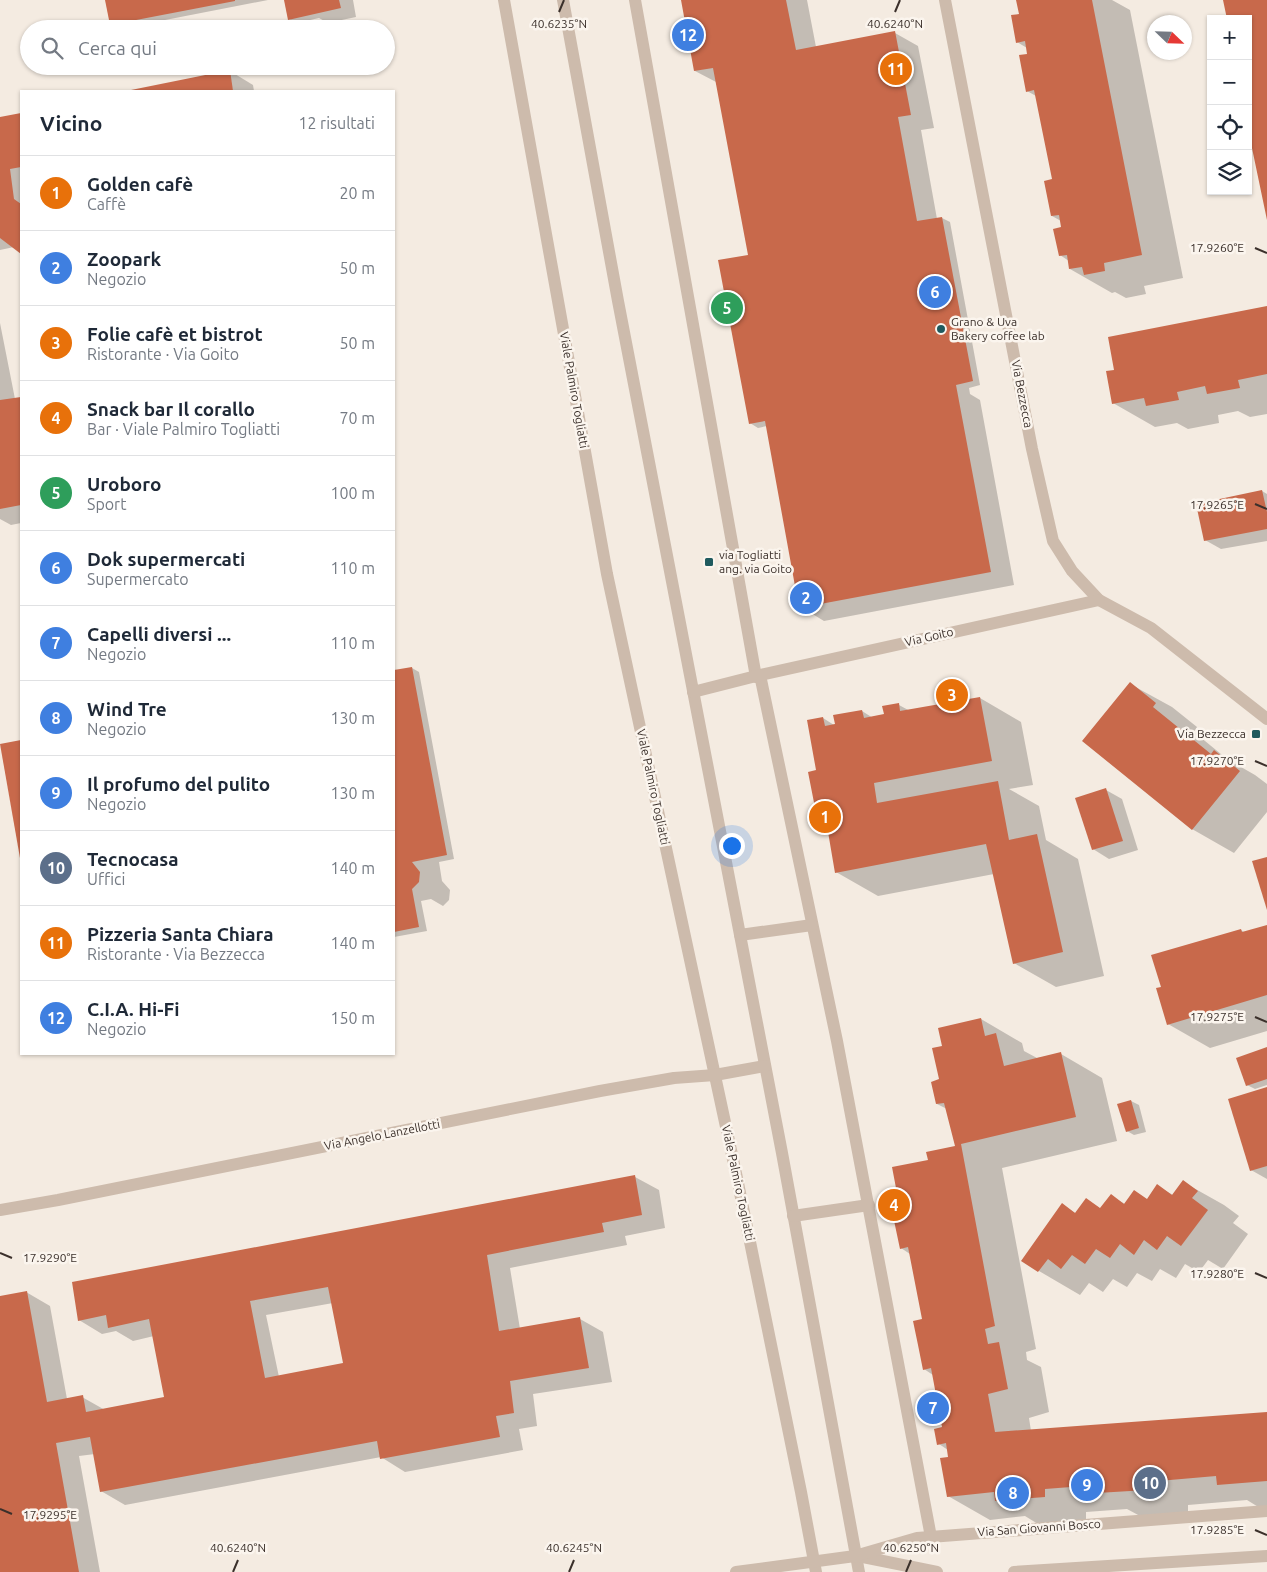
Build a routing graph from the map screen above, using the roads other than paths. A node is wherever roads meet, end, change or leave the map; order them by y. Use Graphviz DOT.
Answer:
graph roads {
  1 [pos="504,0"];
  2 [pos="563,0"];
  3 [pos="634,0"];
  4 [pos="945,0"];
  5 [pos="1099,600"];
  6 [pos="758,676"];
  7 [pos="693,692"];
  8 [pos="1267,719"];
  9 [pos="812,925"];
  10 [pos="740,935"];
  11 [pos="765,1066"];
  12 [pos="714,1074"];
  13 [pos="869,1204"];
  14 [pos="0,1210"];
  15 [pos="793,1216"];
  16 [pos="1267,1511"];
  17 [pos="930,1537"];
  18 [pos="856,1556"];
  19 [pos="1267,1556"];
  20 [pos="815,1566"];
  21 [pos="736,1572"];
  22 [pos="859,1572"];
  23 [pos="937,1572"];
  24 [pos="1014,1572"];
  1 -- 12 [label="street, Viale Palmiro Togliatti"];
  2 -- 7 [label="street"];
  3 -- 6 [label="street"];
  4 -- 5 [label="street, Via Bezzecca"];
  5 -- 6 [label="street, Via Goito"];
  5 -- 8 [label="street, Via Bezzecca"];
  6 -- 7 [label="street"];
  6 -- 9 [label="street"];
  7 -- 10 [label="street"];
  9 -- 10 [label="street"];
  9 -- 13 [label="street"];
  10 -- 11 [label="street"];
  11 -- 12 [label="street, Via Angelo Lanzellotti"];
  11 -- 15 [label="street"];
  12 -- 14 [label="street, Via Angelo Lanzellotti"];
  12 -- 20 [label="street, Viale Palmiro Togliatti"];
  13 -- 15 [label="street"];
  13 -- 17 [label="street"];
  15 -- 18 [label="street"];
  16 -- 17 [label="street, Via San Giovanni Bosco"];
  17 -- 18 [label="street, Via San Giovanni Bosco"];
  18 -- 20 [label="street, Via San Giovanni Bosco"];
  18 -- 22 [label="street"];
  18 -- 23 [label="street"];
  19 -- 24 [label="street"];
  20 -- 21 [label="street, Via San Giovanni Bosco"];
}
